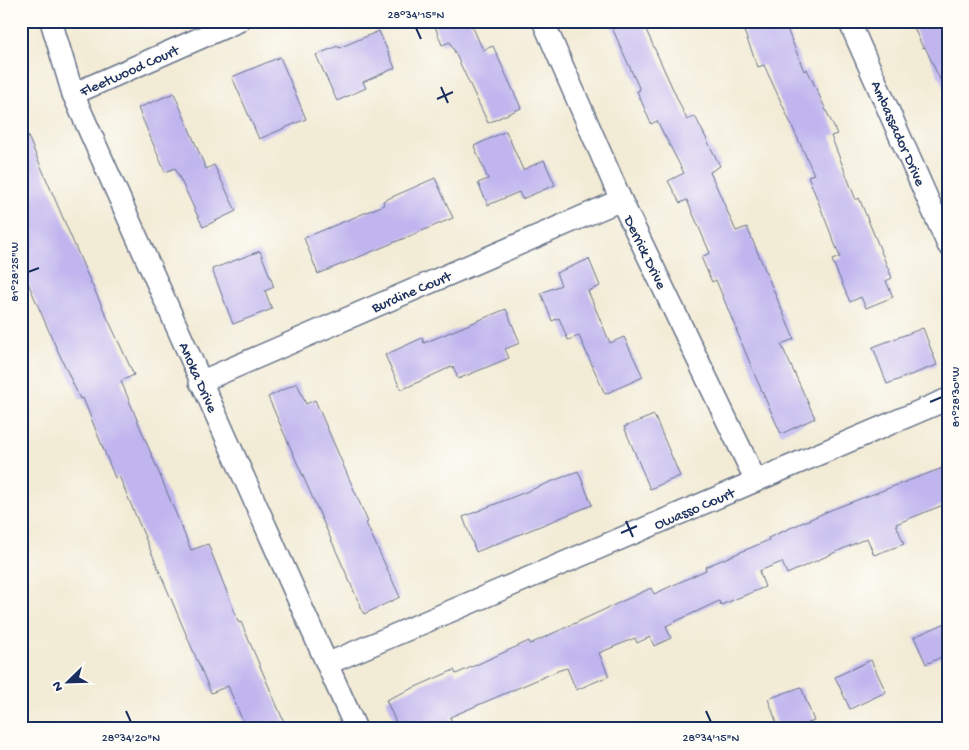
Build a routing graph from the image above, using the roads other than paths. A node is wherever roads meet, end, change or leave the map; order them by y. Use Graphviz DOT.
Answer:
graph roads {
  1 [pos="51,21"];
  2 [pos="240,21"];
  3 [pos="543,21"];
  4 [pos="849,21"];
  5 [pos="73,94"];
  6 [pos="621,200"];
  7 [pos="948,244"];
  8 [pos="200,382"];
  9 [pos="948,399"];
  10 [pos="756,481"];
  11 [pos="329,663"];
  12 [pos="356,729"];
  1 -- 5 [label="street, Anoka Drive"];
  2 -- 5 [label="street, Fleetwood Court"];
  3 -- 6 [label="street, Derrick Drive"];
  4 -- 7 [label="street, Ambassador Drive"];
  5 -- 8 [label="street, Anoka Drive"];
  6 -- 8 [label="street, Burdine Court"];
  6 -- 10 [label="street, Derrick Drive"];
  8 -- 11 [label="street, Anoka Drive"];
  9 -- 10 [label="street, Owasso Court"];
  10 -- 11 [label="street, Owasso Court"];
  11 -- 12 [label="street, Anoka Drive"];
}
